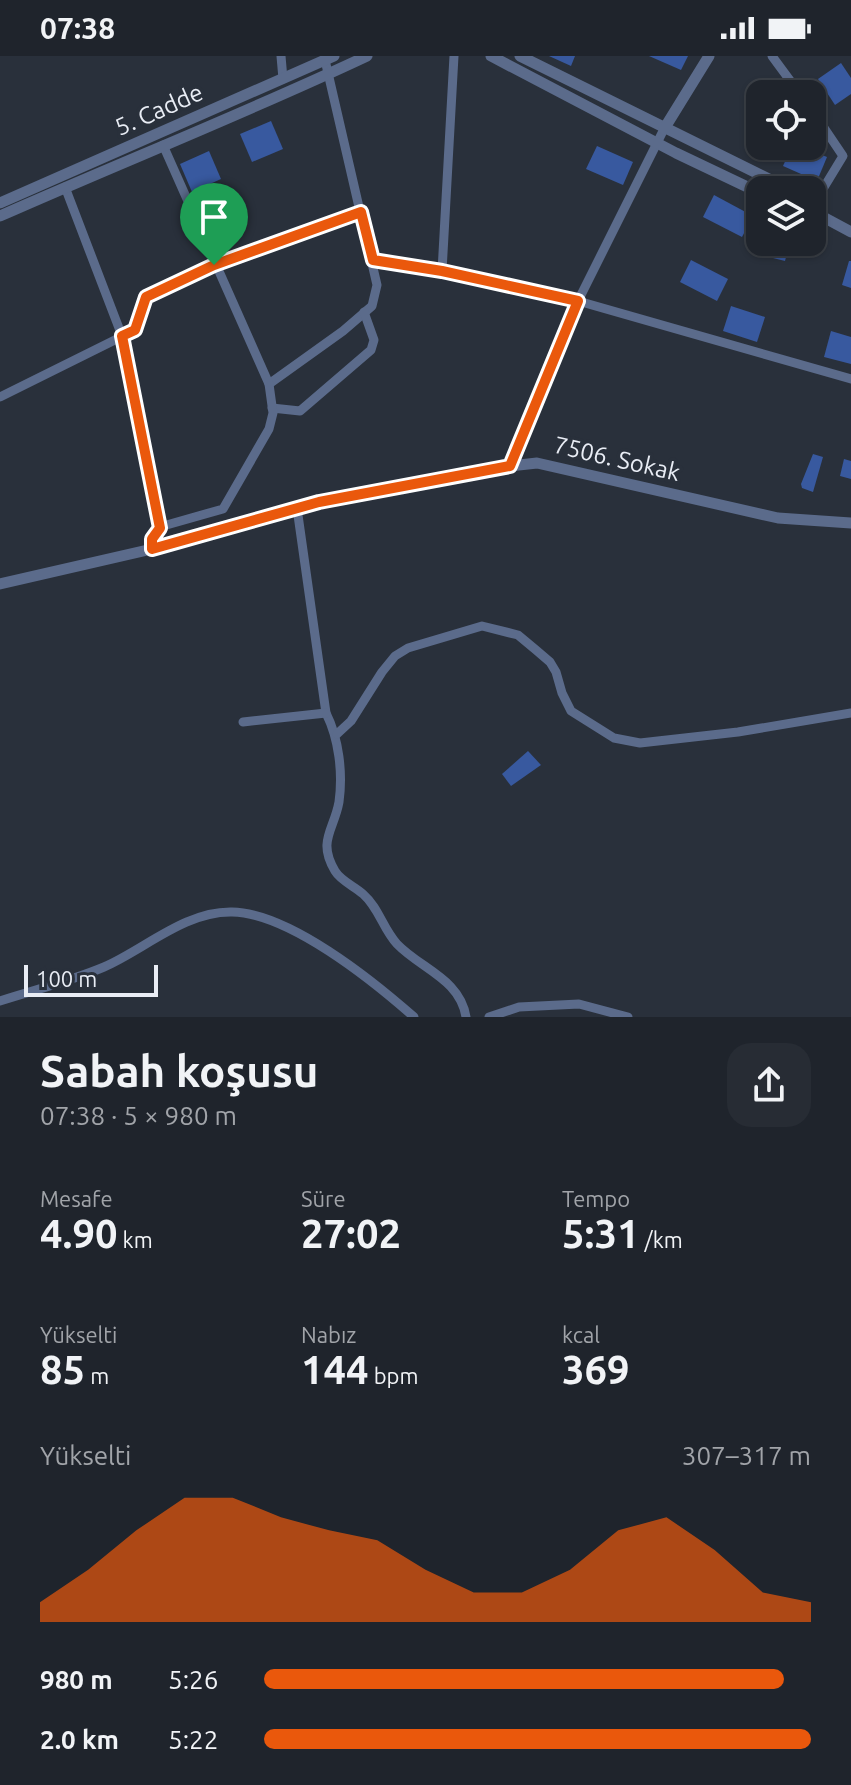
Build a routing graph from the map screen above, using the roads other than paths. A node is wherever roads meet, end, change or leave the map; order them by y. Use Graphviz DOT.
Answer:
graph roads {
  1 [pos="281,56"];
  2 [pos="367,56"];
  3 [pos="454,56"];
  4 [pos="491,56"];
  5 [pos="520,56"];
  6 [pos="709,56"];
  7 [pos="772,56"];
  8 [pos="330,58"];
  9 [pos="329,74"];
  10 [pos="283,79"];
  11 [pos="790,80"];
  12 [pos="664,129"];
  13 [pos="826,131"];
  14 [pos="658,142"];
  15 [pos="163,145"];
  16 [pos="762,176"];
  17 [pos="826,185"];
  18 [pos="746,186"];
  19 [pos="65,187"];
  20 [pos="0,203"];
  21 [pos="361,212"];
  22 [pos="0,216"];
  23 [pos="826,217"];
  24 [pos="851,232"];
  25 [pos="373,260"];
  26 [pos="214,265"];
  27 [pos="442,271"];
  28 [pos="578,301"];
  29 [pos="364,312"];
  30 [pos="122,336"];
  31 [pos="851,379"];
  32 [pos="269,384"];
  33 [pos="0,397"];
  34 [pos="272,408"];
  35 [pos="510,466"];
  36 [pos="297,508"];
  37 [pos="851,523"];
  38 [pos="160,528"];
  39 [pos="152,549"];
  40 [pos="0,584"];
  41 [pos="326,713"];
  42 [pos="851,713"];
  43 [pos="243,722"];
  44 [pos="337,734"];
  45 [pos="0,1001"];
  46 [pos="414,1017"];
  47 [pos="466,1017"];
  48 [pos="489,1017"];
  49 [pos="628,1017"];
  1 -- 10 [label="street"];
  2 -- 9 [label="street"];
  3 -- 27 [label="street"];
  4 -- 14 [label="street"];
  5 -- 12 [label="street"];
  6 -- 12 [label="street"];
  7 -- 11 [label="street"];
  8 -- 9 [label="street"];
  8 -- 10 [label="street, 5. Cadde"];
  9 -- 15 [label="street"];
  9 -- 21 [label="street"];
  10 -- 20 [label="street, 5. Cadde"];
  12 -- 14 [label="street"];
  12 -- 16 [label="street"];
  13 -- 17 [label="street"];
  14 -- 18 [label="street"];
  14 -- 28 [label="street"];
  15 -- 19 [label="street"];
  15 -- 26 [label="street"];
  19 -- 22 [label="street"];
  19 -- 30 [label="street"];
  21 -- 25 [label="street"];
  21 -- 26 [label="street"];
  23 -- 24 [label="street"];
  25 -- 27 [label="street"];
  25 -- 29 [label="street"];
  26 -- 30 [label="street"];
  26 -- 32 [label="street"];
  27 -- 28 [label="street"];
  28 -- 31 [label="street"];
  28 -- 35 [label="street"];
  29 -- 32 [label="street"];
  29 -- 34 [label="street"];
  30 -- 33 [label="street"];
  30 -- 38 [label="street"];
  32 -- 34 [label="street"];
  34 -- 38 [label="street"];
  35 -- 36 [label="street, 7506. Sokak"];
  35 -- 37 [label="street, 7506. Sokak"];
  36 -- 39 [label="street, 7506. Sokak"];
  36 -- 41 [label="street"];
  38 -- 39 [label="street"];
  39 -- 40 [label="street, 7506. Sokak"];
  41 -- 43 [label="street"];
  41 -- 44 [label="street"];
  42 -- 44 [label="street"];
  44 -- 47 [label="street"];
  45 -- 46 [label="street"];
  48 -- 49 [label="street"];
}
